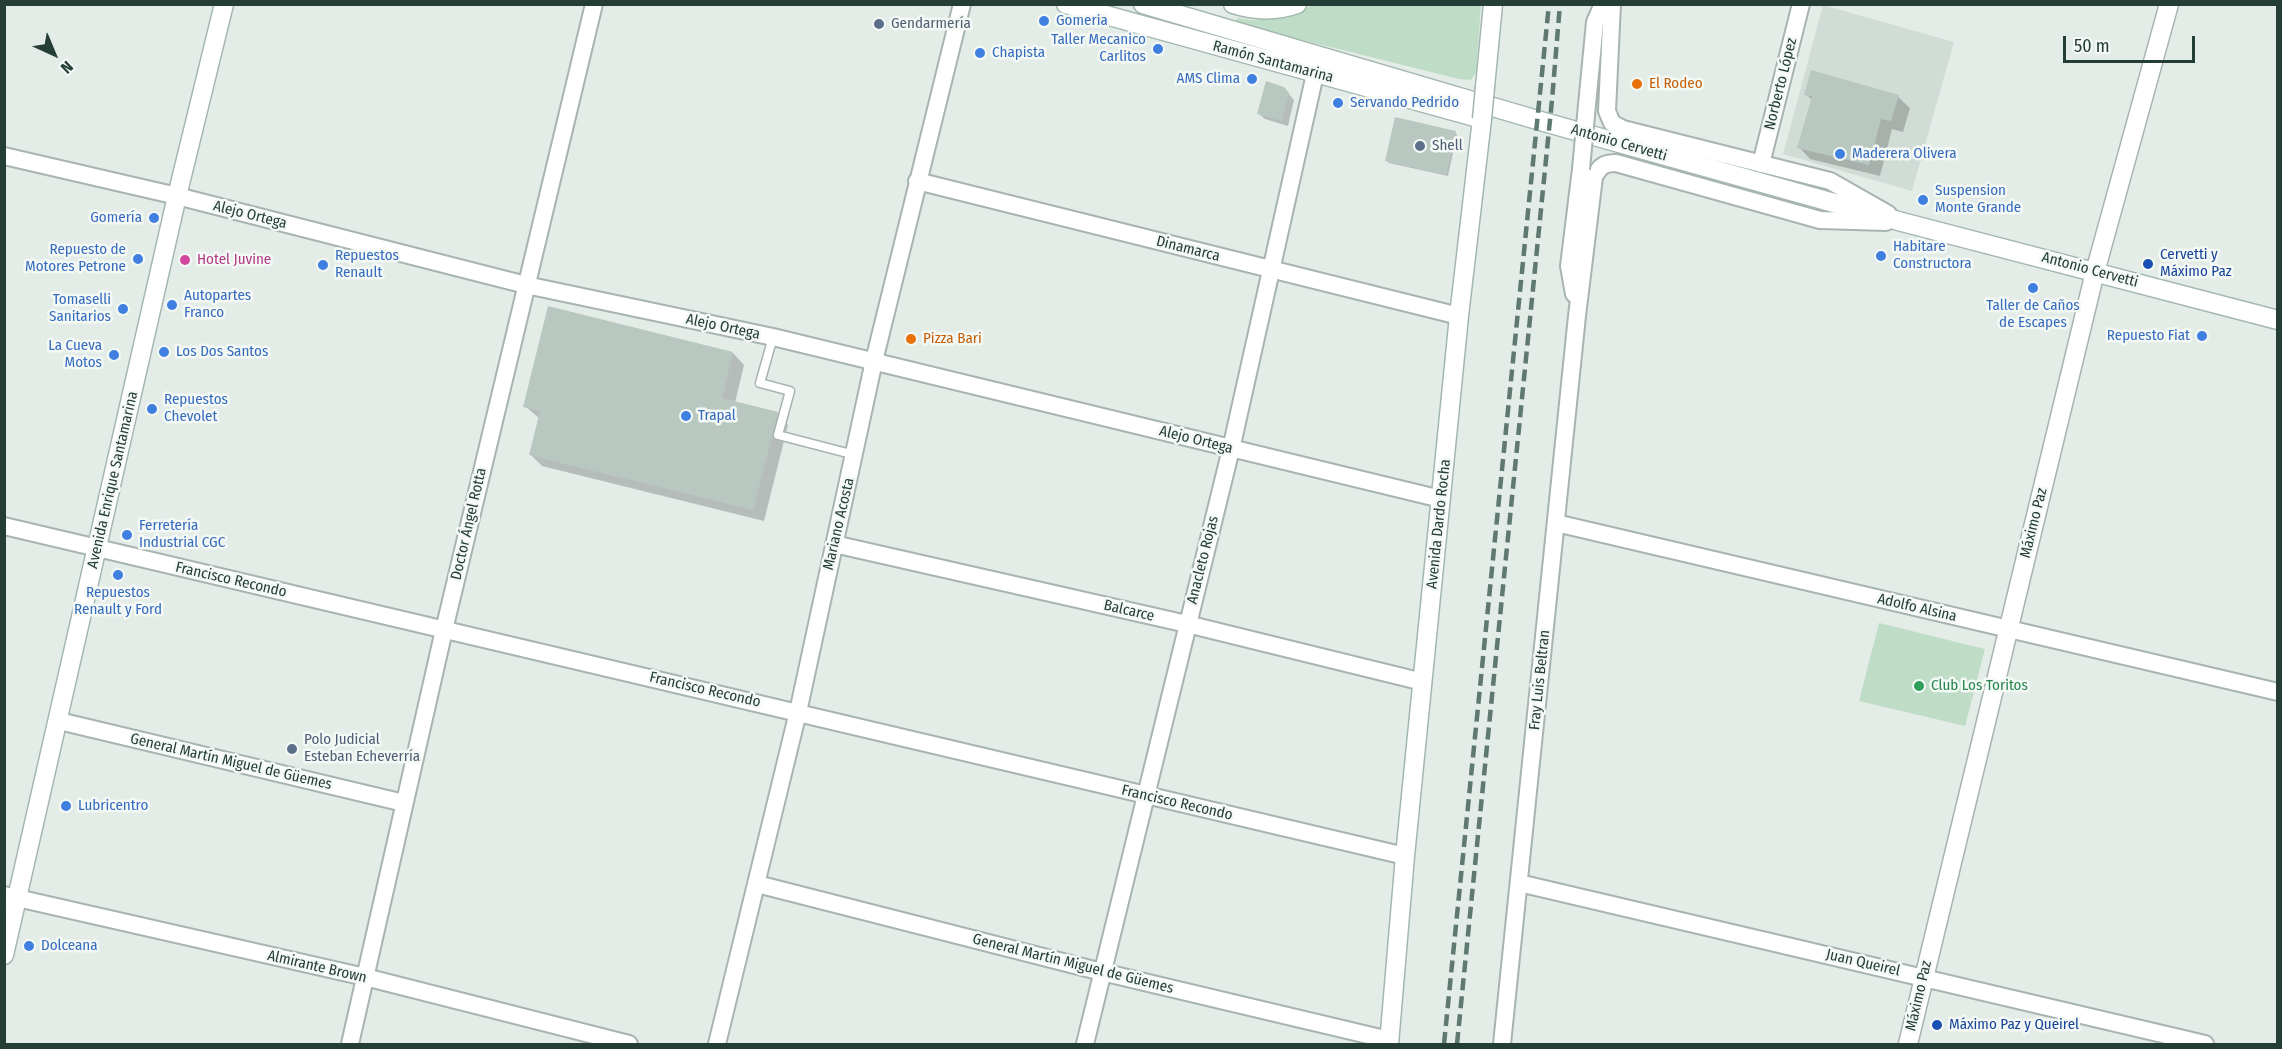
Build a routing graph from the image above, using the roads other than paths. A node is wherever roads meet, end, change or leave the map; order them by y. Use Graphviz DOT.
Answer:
graph roads {
  1 [pos="224,4"];
  2 [pos="594,4"];
  3 [pos="962,4"];
  4 [pos="1066,4"];
  5 [pos="1143,4"];
  6 [pos="1233,4"];
  7 [pos="1297,4"];
  8 [pos="1493,4"];
  9 [pos="1603,4"];
  10 [pos="1612,4"];
  11 [pos="1801,4"];
  12 [pos="2169,4"];
  13 [pos="1315,74"];
  14 [pos="1482,119"];
  15 [pos="1544,122"];
  16 [pos="4,156"];
  17 [pos="1761,164"];
  18 [pos="1601,166"];
  19 [pos="917,181"];
  20 [pos="177,196"];
  21 [pos="1902,222"];
  22 [pos="1271,271"];
  23 [pos="2095,272"];
  24 [pos="526,285"];
  25 [pos="1459,316"];
  26 [pos="1577,316"];
  27 [pos="2277,320"];
  28 [pos="773,337"];
  29 [pos="874,361"];
  30 [pos="1231,449"];
  31 [pos="855,455"];
  32 [pos="1442,499"];
  33 [pos="1556,523"];
  34 [pos="4,526"];
  35 [pos="834,544"];
  36 [pos="98,548"];
  37 [pos="1187,624"];
  38 [pos="444,630"];
  39 [pos="2008,630"];
  40 [pos="1423,682"];
  41 [pos="2277,692"];
  42 [pos="798,712"];
  43 [pos="59,721"];
  44 [pos="1146,796"];
  45 [pos="404,803"];
  46 [pos="1405,856"];
  47 [pos="1520,883"];
  48 [pos="757,884"];
  49 [pos="12,897"];
  50 [pos="4,955"];
  51 [pos="1102,972"];
  52 [pos="365,977"];
  53 [pos="1923,977"];
  54 [pos="1389,1042"];
  55 [pos="350,1044"];
  56 [pos="629,1044"];
  57 [pos="717,1044"];
  58 [pos="1085,1044"];
  59 [pos="1502,1044"];
  60 [pos="1908,1044"];
  61 [pos="2205,1044"];
  1 -- 20 [label="main road, Avenida Enrique Santamarina"];
  2 -- 24 [label="street, Doctor Ángel Rotta"];
  3 -- 19 [label="street, Mariano Acosta"];
  4 -- 13 [label="main road, Ramón Santamarina"];
  5 -- 15 [label="main road, Ramón Santamarina"];
  6 -- 7 [label="main road"];
  8 -- 14 [label="main road, Avenida Dardo Rocha, bridge"];
  9 -- 26 [label="street, Fray Luis Beltran, bridge"];
  10 -- 17 [label="street, Antonio Cervetti"];
  11 -- 17 [label="street, Norberto López"];
  12 -- 23 [label="main road, Máximo Paz"];
  13 -- 14 [label="main road, Ramón Santamarina"];
  13 -- 22 [label="street, Anacleto Rojas"];
  14 -- 25 [label="main road, Avenida Dardo Rocha"];
  15 -- 21 [label="main road, Antonio Cervetti"];
  16 -- 20 [label="street, Alejo Ortega"];
  17 -- 21 [label="street, Antonio Cervetti"];
  18 -- 21 [label="street, Antonio Cervetti"];
  18 -- 26 [label="street, Fray Luis Beltran"];
  19 -- 22 [label="street, Dinamarca"];
  19 -- 29 [label="street, Mariano Acosta"];
  20 -- 24 [label="street, Alejo Ortega"];
  20 -- 36 [label="main road, Avenida Enrique Santamarina"];
  21 -- 23 [label="main road, Antonio Cervetti"];
  22 -- 25 [label="street, Dinamarca"];
  22 -- 30 [label="street, Anacleto Rojas"];
  23 -- 27 [label="main road, Antonio Cervetti"];
  23 -- 39 [label="main road, Máximo Paz"];
  24 -- 28 [label="street, Alejo Ortega"];
  24 -- 38 [label="street, Doctor Ángel Rotta"];
  25 -- 32 [label="main road, Avenida Dardo Rocha"];
  26 -- 33 [label="street, Fray Luis Beltran"];
  28 -- 29 [label="street, Alejo Ortega"];
  28 -- 31 [label="lane"];
  29 -- 30 [label="street, Alejo Ortega"];
  29 -- 31 [label="street, Mariano Acosta"];
  30 -- 32 [label="street, Alejo Ortega"];
  30 -- 37 [label="street, Anacleto Rojas"];
  31 -- 35 [label="street, Mariano Acosta"];
  32 -- 40 [label="main road, Avenida Dardo Rocha"];
  33 -- 39 [label="street, Adolfo Alsina"];
  33 -- 47 [label="street, Fray Luis Beltran"];
  34 -- 36 [label="street, Francisco Recondo"];
  35 -- 37 [label="street, Balcarce"];
  35 -- 42 [label="street, Mariano Acosta"];
  36 -- 38 [label="street, Francisco Recondo"];
  36 -- 43 [label="main road, Avenida Enrique Santamarina"];
  37 -- 40 [label="street, Balcarce"];
  37 -- 44 [label="street, Anacleto Rojas"];
  38 -- 42 [label="street, Francisco Recondo"];
  38 -- 45 [label="street, Doctor Ángel Rotta"];
  39 -- 41 [label="street, Adolfo Alsina"];
  39 -- 53 [label="main road, Máximo Paz"];
  40 -- 46 [label="main road, Avenida Dardo Rocha"];
  42 -- 44 [label="street, Francisco Recondo"];
  42 -- 48 [label="street, Mariano Acosta"];
  43 -- 45 [label="street, General Martín Miguel de Güemes"];
  43 -- 49 [label="main road, Avenida Enrique Santamarina"];
  44 -- 46 [label="street, Francisco Recondo"];
  44 -- 51 [label="street, Anacleto Rojas"];
  45 -- 52 [label="street, Doctor Ángel Rotta"];
  46 -- 54 [label="main road, Avenida Dardo Rocha"];
  47 -- 53 [label="street, Juan Queirel"];
  47 -- 59 [label="street, Fray Luis Beltran"];
  48 -- 51 [label="street, General Martín Miguel de Güemes"];
  48 -- 57 [label="street, Mariano Acosta"];
  49 -- 50 [label="main road, Avenida Enrique Santamarina"];
  49 -- 52 [label="street, Almirante Brown"];
  51 -- 54 [label="street, General Martín Miguel de Güemes"];
  51 -- 58 [label="street, Anacleto Rojas"];
  52 -- 55 [label="street, Doctor Ángel Rotta"];
  52 -- 56 [label="street, Almirante Brown"];
  53 -- 60 [label="main road, Máximo Paz"];
  53 -- 61 [label="street, Juan Queirel"];
}
